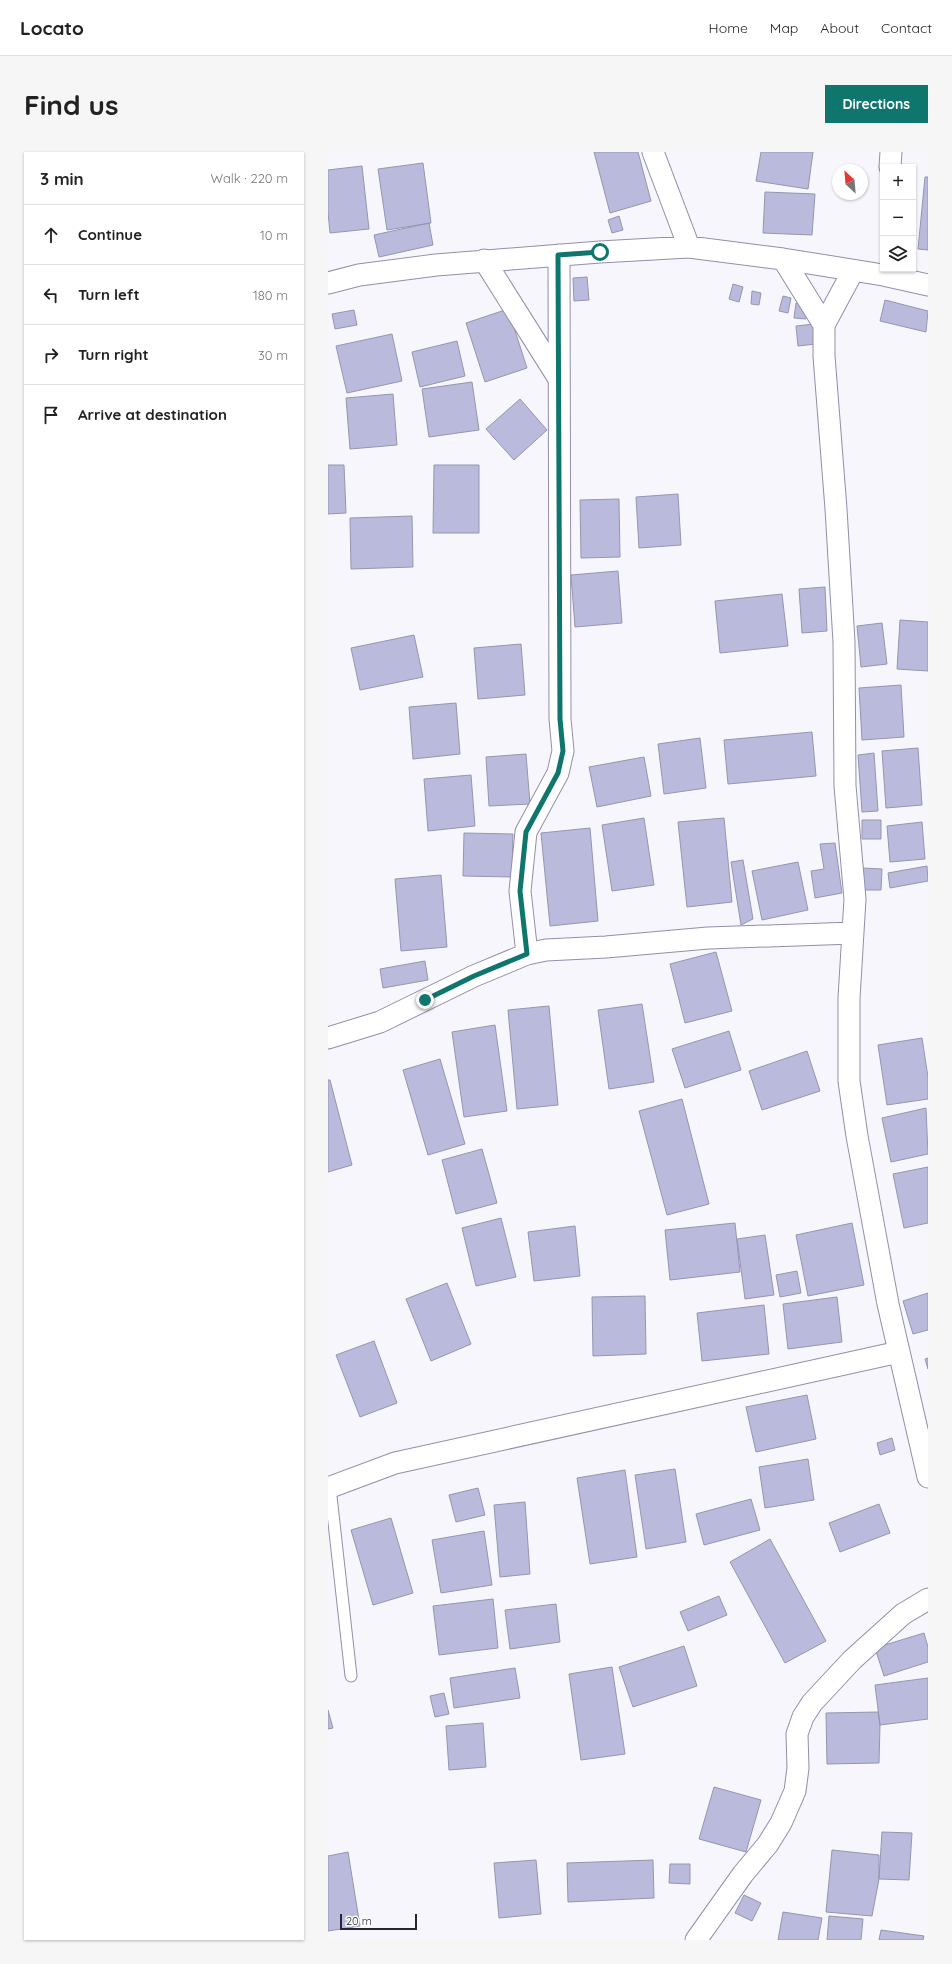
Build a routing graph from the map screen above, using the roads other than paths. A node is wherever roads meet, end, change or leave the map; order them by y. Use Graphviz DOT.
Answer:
graph roads {
  1 [pos="653,152"];
  2 [pos="891,152"];
  3 [pos="890,164"];
  4 [pos="688,247"];
  5 [pos="558,255"];
  6 [pos="783,259"];
  7 [pos="484,260"];
  8 [pos="853,271"];
  9 [pos="880,272"];
  10 [pos="884,272"];
  11 [pos="328,283"];
  12 [pos="928,285"];
  13 [pos="824,325"];
  14 [pos="559,379"];
  15 [pos="853,933"];
  16 [pos="527,954"];
  17 [pos="328,1038"];
  18 [pos="899,1352"];
  19 [pos="928,1477"];
  20 [pos="329,1488"];
  21 [pos="928,1599"];
  22 [pos="351,1676"];
  23 [pos="696,1940"];
  1 -- 4 [label="street"];
  2 -- 3 [label="street"];
  4 -- 5 [label="street"];
  4 -- 6 [label="street"];
  5 -- 7 [label="street"];
  5 -- 14 [label="street"];
  6 -- 8 [label="street"];
  6 -- 13 [label="street"];
  7 -- 11 [label="street"];
  7 -- 14 [label="street"];
  8 -- 9 [label="street"];
  8 -- 13 [label="street"];
  10 -- 12 [label="street"];
  13 -- 15 [label="street"];
  14 -- 16 [label="street"];
  15 -- 16 [label="street"];
  15 -- 18 [label="street"];
  16 -- 17 [label="street"];
  18 -- 19 [label="street"];
  18 -- 20 [label="street"];
  20 -- 22 [label="lane"];
  21 -- 23 [label="street"];
}
